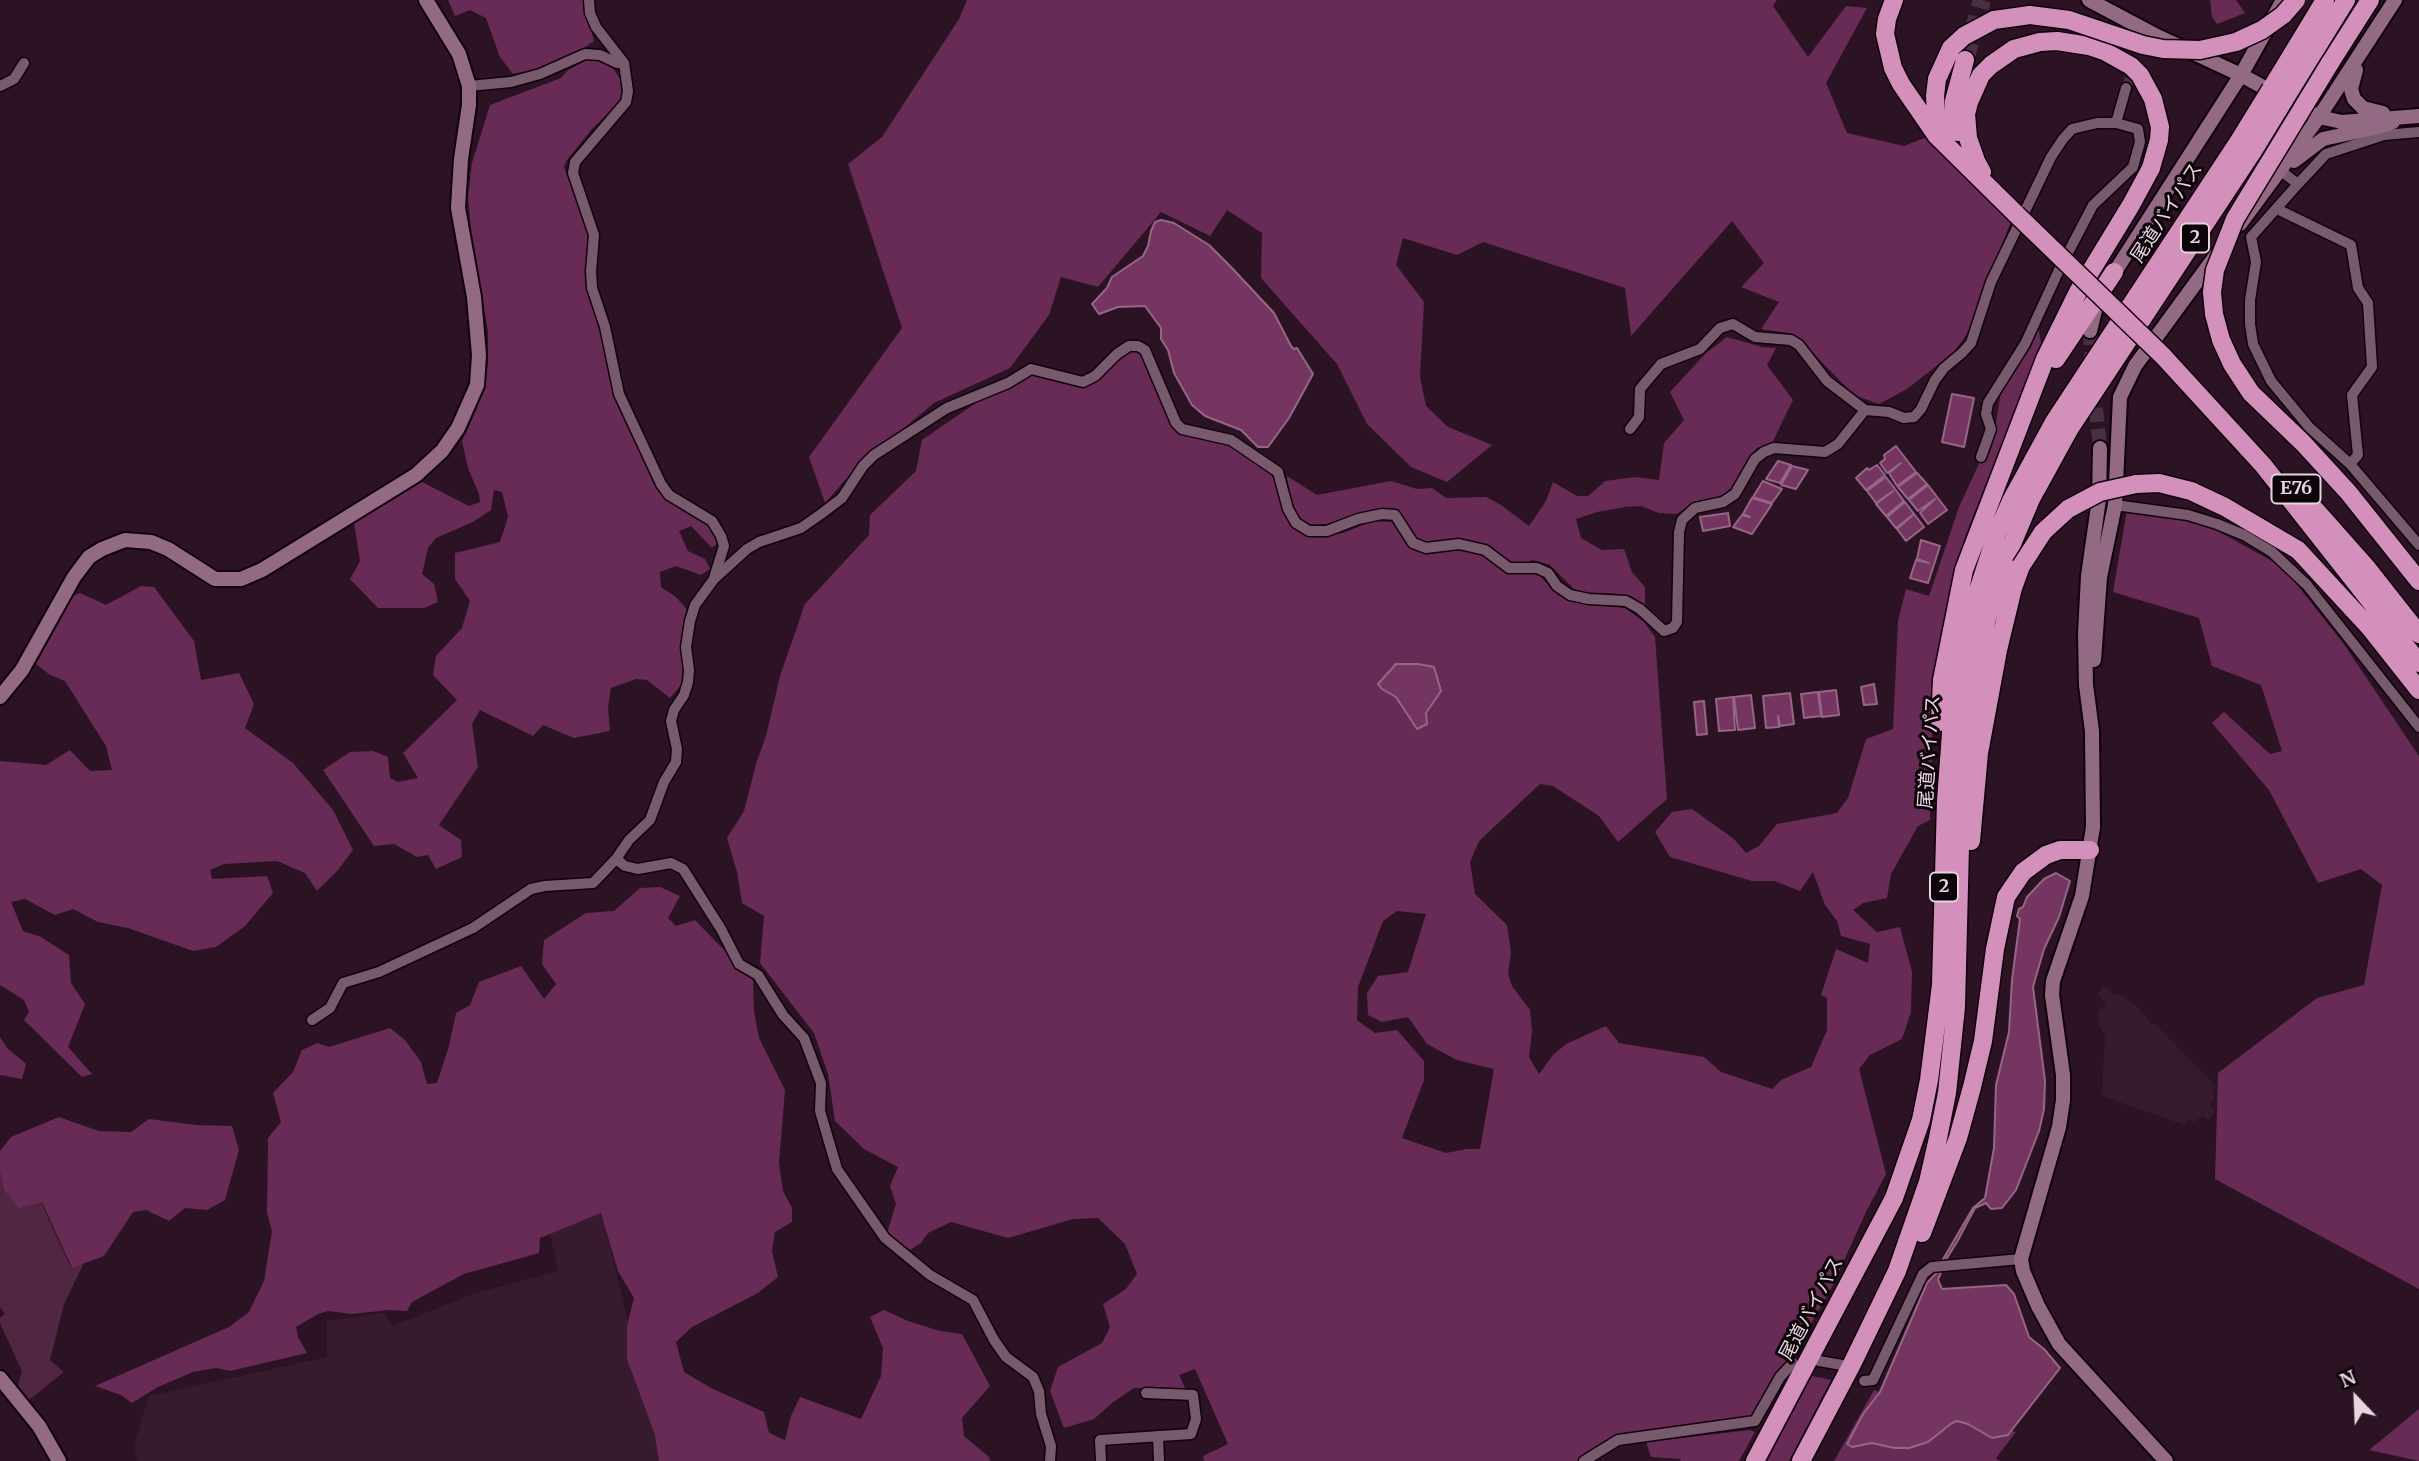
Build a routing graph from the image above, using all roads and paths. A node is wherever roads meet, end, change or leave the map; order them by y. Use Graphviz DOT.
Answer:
graph roads {
  1 [pos="426,0"];
  2 [pos="589,0"];
  3 [pos="1894,0"];
  4 [pos="2089,0"];
  5 [pos="2283,0"];
  6 [pos="2297,0"];
  7 [pos="2325,0"];
  8 [pos="2346,0"];
  9 [pos="2370,0"];
  10 [pos="2395,0"];
  11 [pos="2155,35"];
  12 [pos="2371,41"];
  13 [pos="2306,49"];
  14 [pos="2137,59"];
  15 [pos="1965,60"];
  16 [pos="624,62"];
  17 [pos="24,63"];
  18 [pos="2241,75"];
  19 [pos="0,86"];
  20 [pos="469,86"];
  21 [pos="2126,88"];
  22 [pos="2412,116"];
  23 [pos="2319,117"];
  24 [pos="2116,123"];
  25 [pos="2419,132"];
  26 [pos="2246,146"];
  27 [pos="2325,146"];
  28 [pos="1964,163"];
  29 [pos="2281,171"];
  30 [pos="1982,172"];
  31 [pos="2298,184"];
  32 [pos="2277,209"];
  33 [pos="2017,211"];
  34 [pos="2114,272"];
  35 [pos="2091,331"];
  36 [pos="2164,354"];
  37 [pos="1865,410"];
  38 [pos="1630,429"];
  39 [pos="2011,442"];
  40 [pos="2100,448"];
  41 [pos="1981,457"];
  42 [pos="2350,464"];
  43 [pos="2115,505"];
  44 [pos="2419,545"];
  45 [pos="713,579"];
  46 [pos="2419,581"];
  47 [pos="2419,634"];
  48 [pos="2419,663"];
  49 [pos="2419,690"];
  50 [pos="0,697"];
  51 [pos="2419,727"];
  52 [pos="2092,731"];
  53 [pos="2090,850"];
  54 [pos="616,859"];
  55 [pos="1942,939"];
  56 [pos="312,1020"];
  57 [pos="1928,1182"];
  58 [pos="2021,1259"];
  59 [pos="1819,1361"];
  60 [pos="1793,1363"];
  61 [pos="1842,1365"];
  62 [pos="0,1378"];
  63 [pos="1864,1381"];
  64 [pos="1146,1393"];
  65 [pos="1158,1436"];
  66 [pos="59,1461"];
  67 [pos="1050,1461"];
  68 [pos="1101,1461"];
  69 [pos="1159,1461"];
  70 [pos="1584,1461"];
  71 [pos="1755,1461"];
  72 [pos="1802,1461"];
  73 [pos="2166,1461"];
  1 -- 20 [label="street"];
  2 -- 16 [label="street"];
  3 -- 28 [label="highway"];
  4 -- 11 [label="street"];
  5 -- 18 [label="street"];
  6 -- 28 [label="highway, bridge"];
  7 -- 13 [label="highway"];
  8 -- 13 [label="highway"];
  9 -- 46 [label="highway, bridge"];
  10 -- 12 [label="street"];
  11 -- 14 [label="street"];
  11 -- 18 [label="street"];
  12 -- 22 [label="street"];
  12 -- 23 [label="street"];
  13 -- 26 [label="highway, 尾道バイパス / 2, bridge"];
  15 -- 30 [label="highway"];
  16 -- 20 [label="street"];
  16 -- 45 [label="street"];
  17 -- 19 [label="street"];
  18 -- 23 [label="street"];
  18 -- 34 [label="street"];
  20 -- 50 [label="street"];
  21 -- 24 [label="street"];
  22 -- 23 [label="street"];
  22 -- 27 [label="street"];
  23 -- 27 [label="street"];
  23 -- 29 [label="street"];
  24 -- 37 [label="street"];
  24 -- 41 [label="street"];
  25 -- 27 [label="street"];
  26 -- 55 [label="highway, 尾道バイパス / 2"];
  26 -- 57 [label="highway, 尾道バイパス / 2"];
  27 -- 29 [label="street"];
  27 -- 31 [label="street"];
  28 -- 33 [label="highway"];
  29 -- 31 [label="street"];
  29 -- 43 [label="street"];
  30 -- 33 [label="highway"];
  30 -- 39 [label="highway"];
  31 -- 32 [label="street"];
  32 -- 42 [label="street"];
  32 -- 42 [label="street"];
  33 -- 36 [label="highway, bridge"];
  34 -- 35 [label="street"];
  34 -- 39 [label="highway"];
  36 -- 47 [label="highway, E76"];
  36 -- 48 [label="highway, E76"];
  37 -- 38 [label="street"];
  37 -- 45 [label="street"];
  39 -- 55 [label="highway"];
  40 -- 52 [label="street"];
  42 -- 44 [label="street"];
  43 -- 51 [label="street"];
  43 -- 52 [label="street"];
  45 -- 54 [label="street"];
  49 -- 57 [label="highway, bridge"];
  52 -- 53 [label="street"];
  53 -- 58 [label="street"];
  53 -- 72 [label="highway"];
  54 -- 56 [label="street"];
  54 -- 67 [label="street"];
  55 -- 71 [label="highway, 尾道バイパス / 2"];
  57 -- 72 [label="highway, 尾道バイパス / 2"];
  58 -- 63 [label="street"];
  58 -- 73 [label="street"];
  59 -- 61 [label="street"];
  60 -- 70 [label="street"];
  62 -- 66 [label="street"];
  64 -- 65 [label="street"];
  65 -- 68 [label="street"];
  65 -- 69 [label="street"];
}
